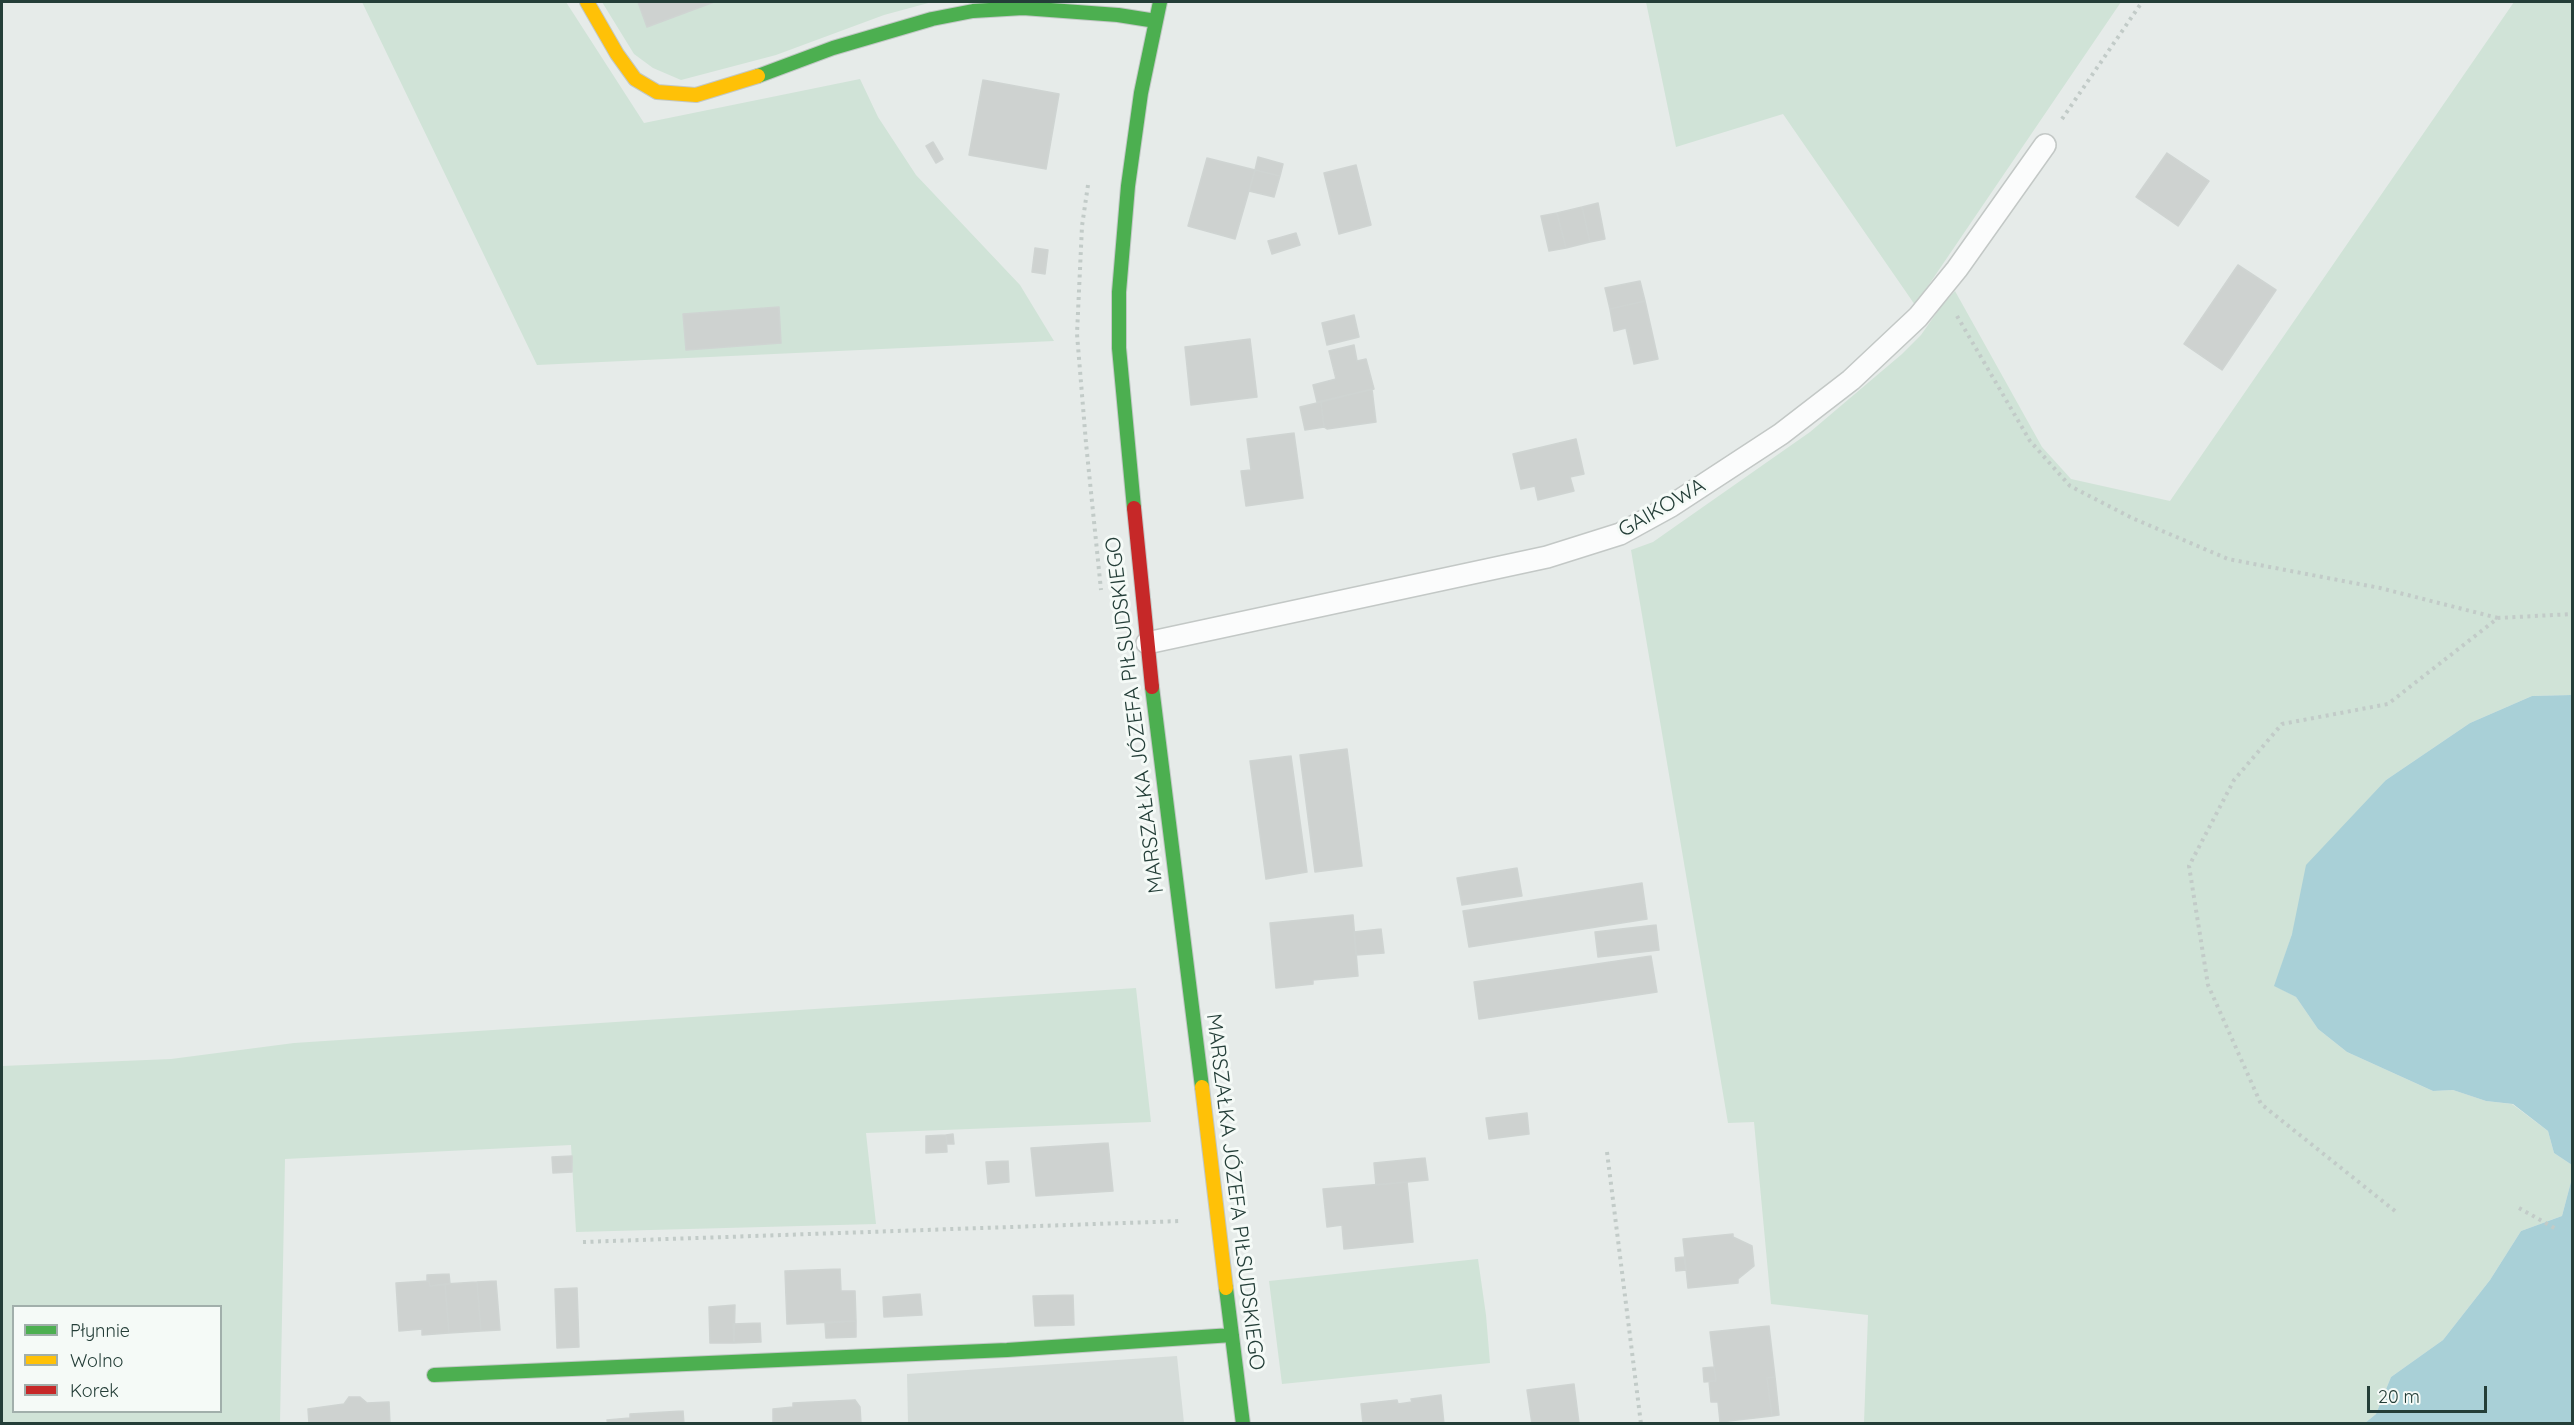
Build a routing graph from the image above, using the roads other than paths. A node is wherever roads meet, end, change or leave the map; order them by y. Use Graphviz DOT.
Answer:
graph roads {
  1 [pos="587,2"];
  2 [pos="1160,2"];
  3 [pos="1156,21"];
  4 [pos="2044,145"];
  5 [pos="1147,643"];
  6 [pos="1232,1335"];
  7 [pos="434,1375"];
  8 [pos="1243,1424"];
  1 -- 3 [label="street"];
  2 -- 3 [label="street, MARSZAŁKA JÓZEFA PIŁSUDSKIEGO"];
  3 -- 5 [label="street, MARSZAŁKA JÓZEFA PIŁSUDSKIEGO"];
  4 -- 5 [label="lane, GAIKOWA"];
  5 -- 6 [label="street, MARSZAŁKA JÓZEFA PIŁSUDSKIEGO"];
  6 -- 7 [label="street"];
  6 -- 8 [label="street, MARSZAŁKA JÓZEFA PIŁSUDSKIEGO"];
}
